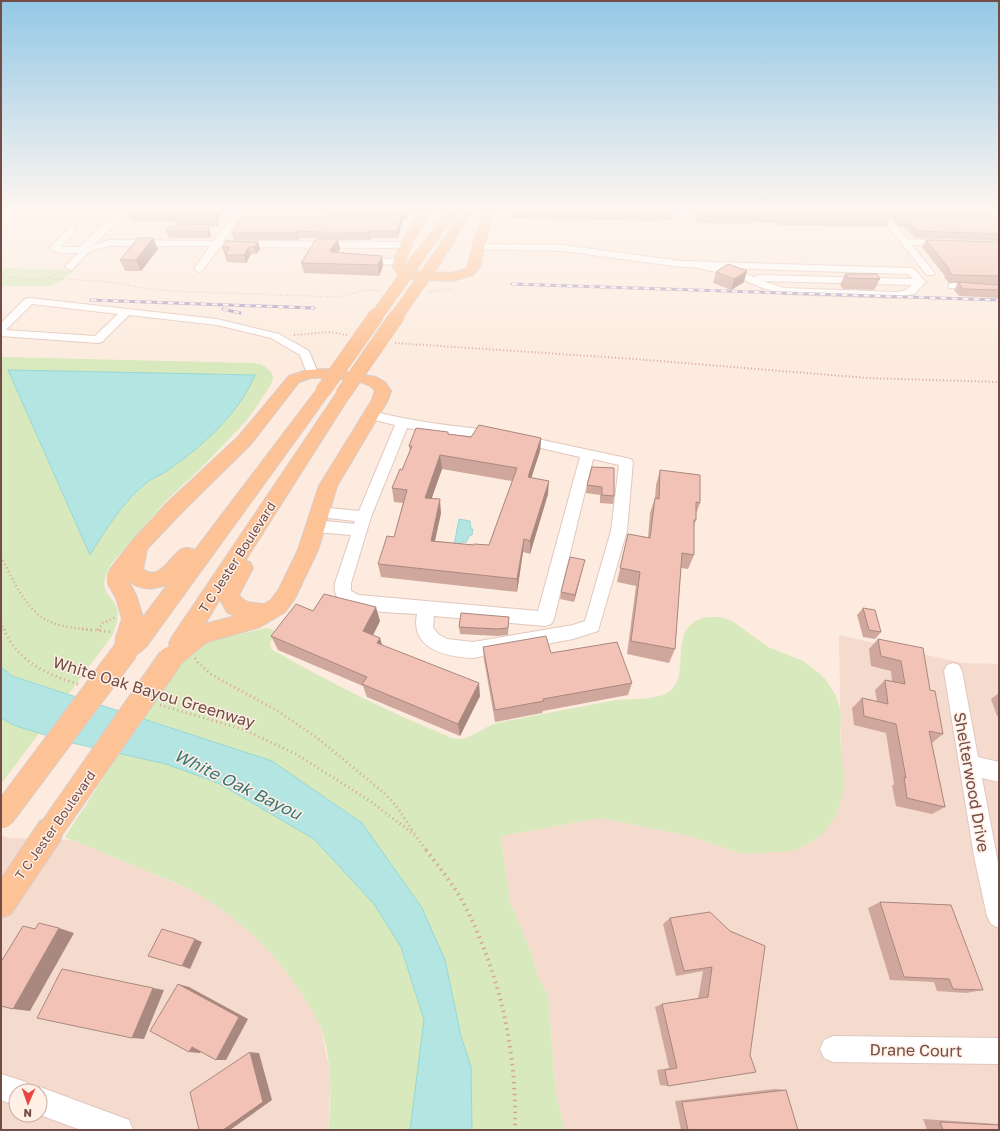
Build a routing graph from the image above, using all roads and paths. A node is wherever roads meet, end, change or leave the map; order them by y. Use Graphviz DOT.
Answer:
graph roads {
  1 [pos="76,261"];
  2 [pos="205,261"];
  3 [pos="346,261"];
  4 [pos="416,261"];
  5 [pos="435,261"];
  6 [pos="475,261"];
  7 [pos="652,261"];
  8 [pos="921,261"];
  9 [pos="399,262"];
  10 [pos="692,264"];
  11 [pos="70,267"];
  12 [pos="199,269"];
  13 [pos="930,273"];
  14 [pos="1,276"];
  15 [pos="46,278"];
  16 [pos="953,286"];
  17 [pos="455,288"];
  18 [pos="999,288"];
  19 [pos="380,291"];
  20 [pos="427,292"];
  21 [pos="126,312"];
  22 [pos="1,329"];
  23 [pos="1,334"];
  24 [pos="275,336"];
  25 [pos="353,336"];
  26 [pos="391,343"];
  27 [pos="312,373"];
  28 [pos="999,382"];
  29 [pos="372,415"];
  30 [pos="402,423"];
  31 [pos="587,454"];
  32 [pos="280,492"];
  33 [pos="249,493"];
  34 [pos="318,519"];
  35 [pos="362,523"];
  36 [pos="139,546"];
  37 [pos="1,557"];
  38 [pos="426,608"];
  39 [pos="268,613"];
  40 [pos="118,616"];
  41 [pos="545,619"];
  42 [pos="1,622"];
  43 [pos="98,630"];
  44 [pos="552,636"];
  45 [pos="120,641"];
  46 [pos="179,652"];
  47 [pos="953,671"];
  48 [pos="82,685"];
  49 [pos="156,704"];
  50 [pos="970,765"];
  51 [pos="999,772"];
  52 [pos="2,817"];
  53 [pos="415,835"];
  54 [pos="1,904"];
  55 [pos="999,916"];
  56 [pos="833,1049"];
  57 [pos="999,1052"];
  58 [pos="48,1104"];
  59 [pos="119,1130"];
  60 [pos="515,1130"];
  1 -- 11 [label="street"];
  2 -- 12 [label="street"];
  3 -- 9 [label="street"];
  4 -- 33 [label="main road, T C Jester Boulevard, bridge"];
  5 -- 32 [label="main road, T C Jester Boulevard, bridge"];
  6 -- 9 [label="main road"];
  7 -- 10 [label="street"];
  8 -- 13 [label="street"];
  10 -- 10 [label="street"];
  11 -- 15 [label="path"];
  14 -- 15 [label="path"];
  15 -- 19 [label="path"];
  16 -- 18 [label="street"];
  17 -- 20 [label="path"];
  21 -- 22 [label="street"];
  21 -- 23 [label="street"];
  21 -- 24 [label="street"];
  24 -- 25 [label="path"];
  24 -- 27 [label="street"];
  26 -- 28 [label="path"];
  27 -- 29 [label="main road"];
  27 -- 36 [label="main road"];
  29 -- 30 [label="street"];
  29 -- 34 [label="main road"];
  30 -- 31 [label="street"];
  30 -- 35 [label="street"];
  31 -- 41 [label="street"];
  31 -- 44 [label="street"];
  32 -- 39 [label="main road"];
  32 -- 46 [label="main road, T C Jester Boulevard"];
  33 -- 36 [label="main road"];
  33 -- 45 [label="main road, T C Jester Boulevard"];
  34 -- 35 [label="street"];
  34 -- 39 [label="main road"];
  35 -- 38 [label="street"];
  36 -- 45 [label="main road"];
  37 -- 43 [label="path"];
  38 -- 41 [label="street"];
  38 -- 44 [label="street"];
  39 -- 46 [label="main road"];
  40 -- 43 [label="path"];
  41 -- 44 [label="street"];
  42 -- 48 [label="path, White Oak Bayou Greenway"];
  43 -- 45 [label="path"];
  45 -- 52 [label="main road, T C Jester Boulevard, bridge"];
  46 -- 53 [label="path, White Oak Bayou Greenway"];
  46 -- 54 [label="main road, T C Jester Boulevard, bridge"];
  47 -- 50 [label="street, Shelterwood Drive"];
  49 -- 53 [label="path, White Oak Bayou Greenway"];
  50 -- 51 [label="street"];
  50 -- 55 [label="street, Shelterwood Drive"];
  53 -- 60 [label="path, White Oak Bayou Greenway"];
  56 -- 57 [label="street, Drane Court"];
  58 -- 59 [label="street"];
}
